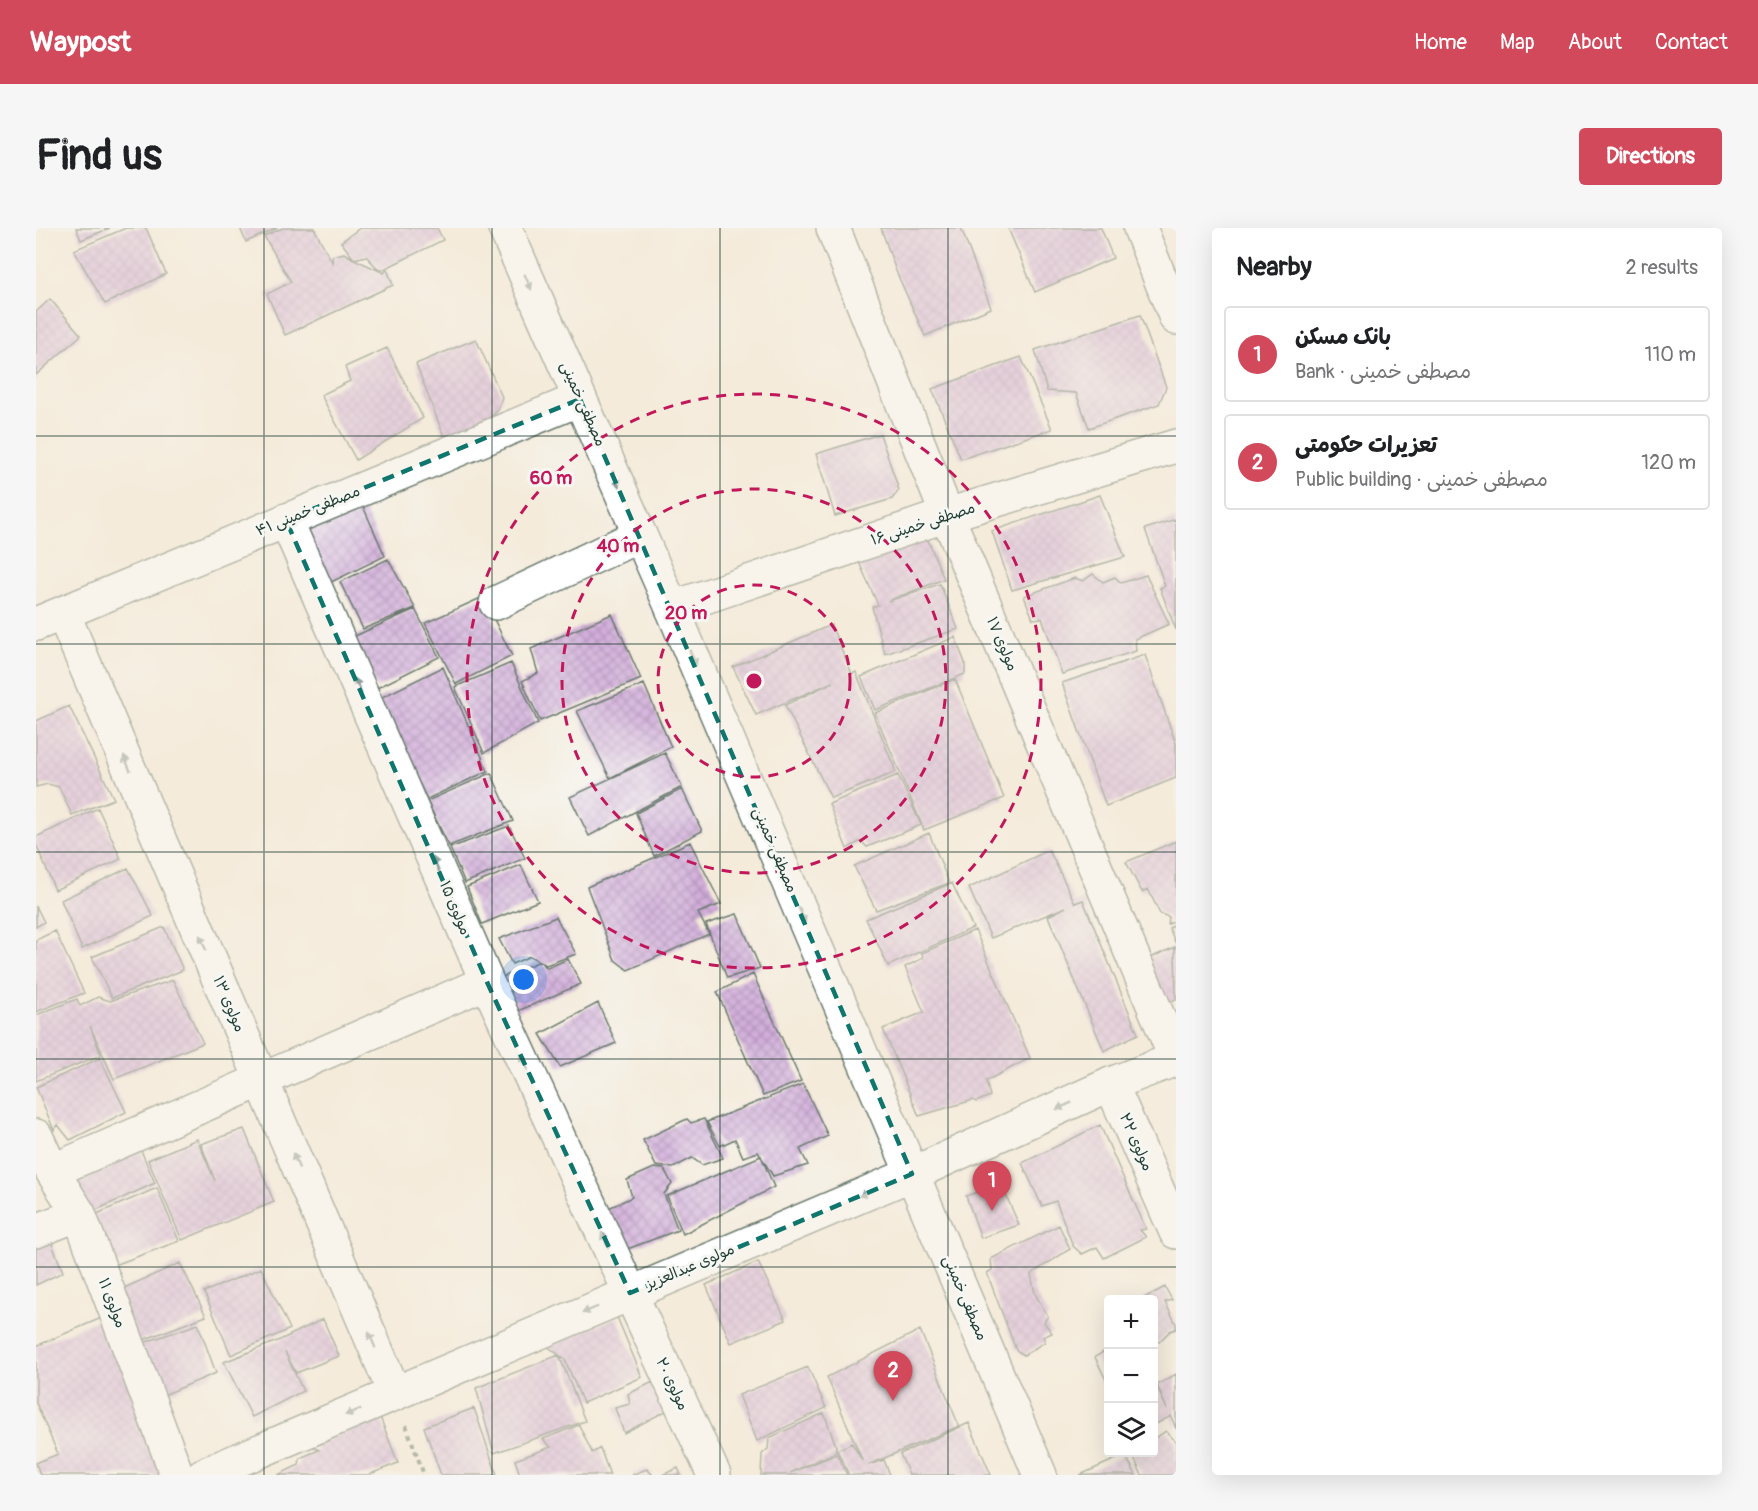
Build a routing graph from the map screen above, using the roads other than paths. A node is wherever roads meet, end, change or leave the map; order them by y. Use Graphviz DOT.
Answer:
graph roads {
  1 [pos="505,228"];
  2 [pos="833,228"];
  3 [pos="1140,228"];
  4 [pos="1176,318"];
  5 [pos="580,399"];
  6 [pos="1176,446"];
  7 [pos="947,515"];
  8 [pos="286,520"];
  9 [pos="640,534"];
  10 [pos="496,603"];
  11 [pos="672,608"];
  12 [pos="50,618"];
  13 [pos="487,982"];
  14 [pos="1176,1059"];
  15 [pos="262,1080"];
  16 [pos="1111,1084"];
  17 [pos="36,1136"];
  18 [pos="52,1171"];
  19 [pos="912,1174"];
  20 [pos="79,1214"];
  21 [pos="36,1231"];
  22 [pos="1176,1232"];
  23 [pos="630,1293"];
  24 [pos="395,1394"];
  25 [pos="177,1475"];
  26 [pos="204,1475"];
  27 [pos="714,1475"];
  28 [pos="1040,1475"];
  1 -- 5 [label="street, مصطفی خمینی, one-way"];
  2 -- 7 [label="street, مولوی ۱۷"];
  3 -- 4 [label="street"];
  5 -- 8 [label="street, مصطفی خمینی ۴۱"];
  5 -- 9 [label="street, مصطفی خمینی, one-way"];
  6 -- 7 [label="street, مصطفی خمینی ۱۶"];
  7 -- 11 [label="street, مصطفی خمینی ۱۶"];
  7 -- 14 [label="street, مولوی ۱۷"];
  8 -- 12 [label="street, مصطفی خمینی ۴۱"];
  13 -- 8 [label="street, مولوی ۱۵, one-way"];
  9 -- 10 [label="street"];
  9 -- 11 [label="street, مصطفی خمینی"];
  11 -- 19 [label="street, مصطفی خمینی, one-way"];
  15 -- 12 [label="street, مولوی ۱۳, one-way"];
  13 -- 15 [label="street"];
  23 -- 13 [label="street, مولوی ۱۵, one-way"];
  14 -- 16 [label="street, مولوی عبدالعزیز"];
  15 -- 18 [label="street"];
  24 -- 15 [label="street, مولوی ۱۳, one-way"];
  16 -- 19 [label="street, مولوی عبدالعزیز, one-way"];
  16 -- 22 [label="street, مولوی ۲۲"];
  17 -- 18 [label="street, مولوی ۱۱"];
  18 -- 20 [label="street, مولوی ۱۱"];
  19 -- 23 [label="street, مولوی عبدالعزیز, one-way"];
  19 -- 28 [label="street, مصطفی خمینی"];
  20 -- 21 [label="street"];
  20 -- 25 [label="street, مولوی ۱۱"];
  23 -- 24 [label="street, مولوی عبدالعزیز, one-way"];
  23 -- 27 [label="street, مولوی ۲۰"];
  24 -- 26 [label="street, مولوی عبدالعزیز, one-way"];
}
